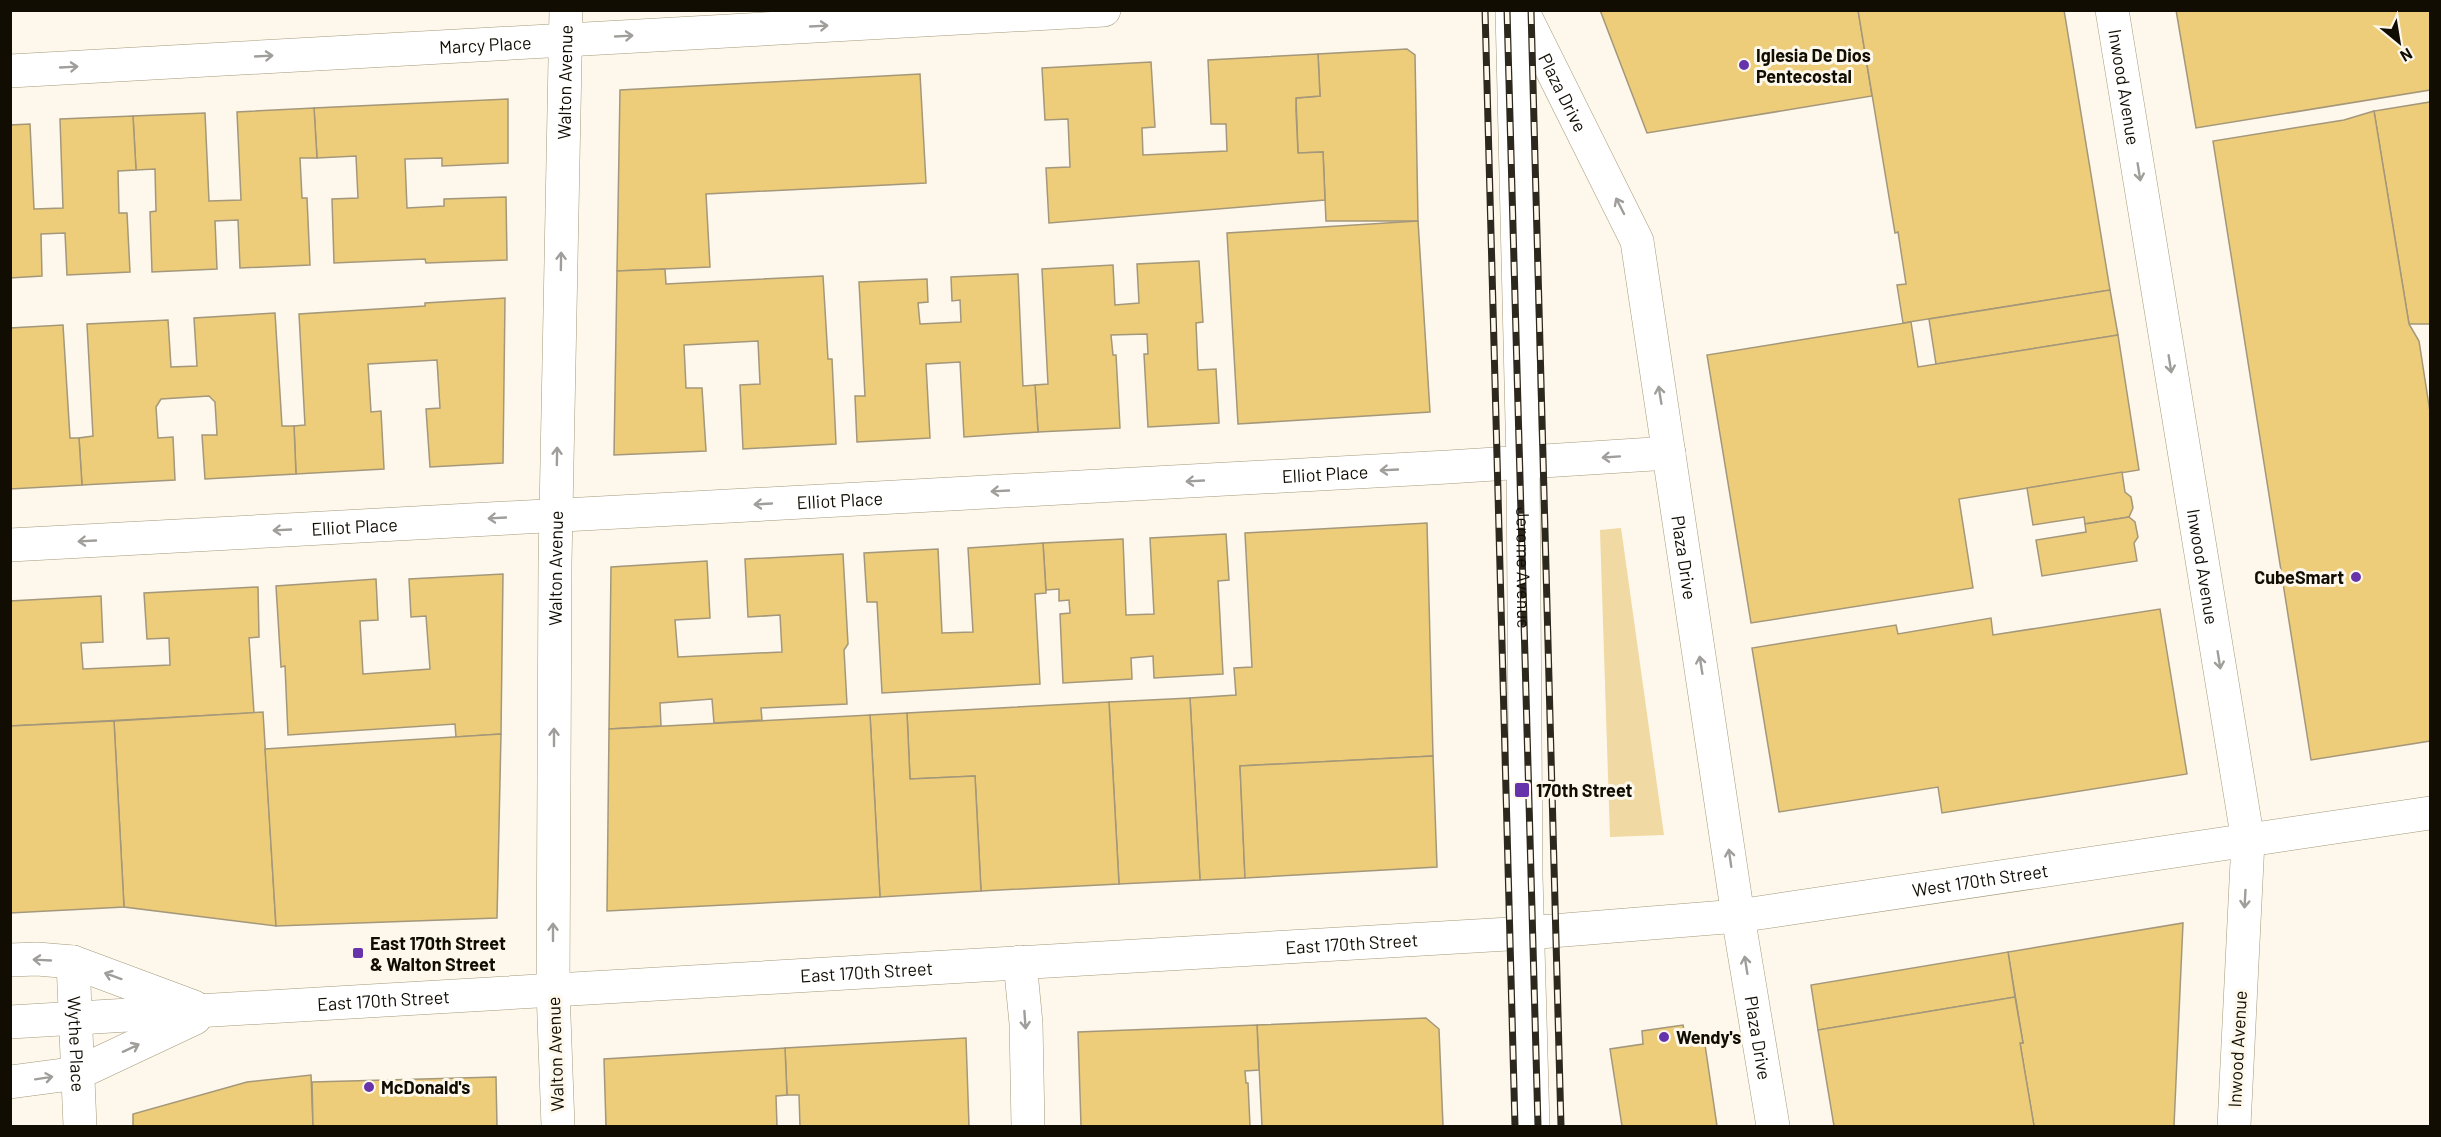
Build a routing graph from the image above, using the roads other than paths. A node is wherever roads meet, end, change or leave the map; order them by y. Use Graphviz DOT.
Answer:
graph roads {
  1 [pos="1104,10"];
  2 [pos="1512,10"];
  3 [pos="1522,10"];
  4 [pos="2112,10"];
  5 [pos="566,25"];
  6 [pos="10,71"];
  7 [pos="1669,453"];
  8 [pos="1523,463"];
  9 [pos="556,514"];
  10 [pos="10,545"];
  11 [pos="2430,813"];
  12 [pos="2248,841"];
  13 [pos="1738,916"];
  14 [pos="1527,933"];
  15 [pos="10,960"];
  16 [pos="74,962"];
  17 [pos="1020,962"];
  18 [pos="553,990"];
  19 [pos="207,1012"];
  20 [pos="77,1017"];
  21 [pos="10,1022"];
  22 [pos="78,1073"];
  23 [pos="10,1082"];
  24 [pos="80,1126"];
  25 [pos="558,1126"];
  26 [pos="1028,1126"];
  27 [pos="1533,1126"];
  28 [pos="1773,1126"];
  29 [pos="2234,1126"];
  5 -- 1 [label="street, Marcy Place, one-way"];
  2 -- 8 [label="street, Jerome Avenue"];
  7 -- 3 [label="street, Plaza Drive, one-way"];
  4 -- 12 [label="street, Inwood Avenue, one-way"];
  6 -- 5 [label="street, Marcy Place, one-way"];
  9 -- 5 [label="street, Walton Avenue, one-way"];
  7 -- 8 [label="street, Elliot Place, one-way"];
  13 -- 7 [label="street, Plaza Drive, one-way"];
  8 -- 9 [label="street, Elliot Place, one-way"];
  8 -- 14 [label="street, Jerome Avenue"];
  9 -- 10 [label="street, Elliot Place, one-way"];
  18 -- 9 [label="street, Walton Avenue, one-way"];
  11 -- 12 [label="street, West 170th Street"];
  12 -- 13 [label="street, West 170th Street"];
  12 -- 29 [label="street, Inwood Avenue, one-way"];
  13 -- 14 [label="street, West 170th Street"];
  28 -- 13 [label="street, Plaza Drive, one-way"];
  14 -- 17 [label="street, East 170th Street"];
  14 -- 27 [label="street, Jerome Avenue"];
  16 -- 15 [label="street, East 170th Street, one-way"];
  19 -- 16 [label="street, East 170th Street, one-way"];
  16 -- 20 [label="street, Wythe Place"];
  17 -- 18 [label="street, East 170th Street"];
  17 -- 26 [label="street, one-way"];
  18 -- 19 [label="street, East 170th Street"];
  18 -- 25 [label="street, Walton Avenue"];
  19 -- 20 [label="street, East 170th Street"];
  22 -- 19 [label="street, East 170th Street, one-way"];
  20 -- 21 [label="street, East 170th Street"];
  20 -- 22 [label="street, Wythe Place"];
  23 -- 22 [label="street, East 170th Street, one-way"];
  22 -- 24 [label="street, Wythe Place"];
}
